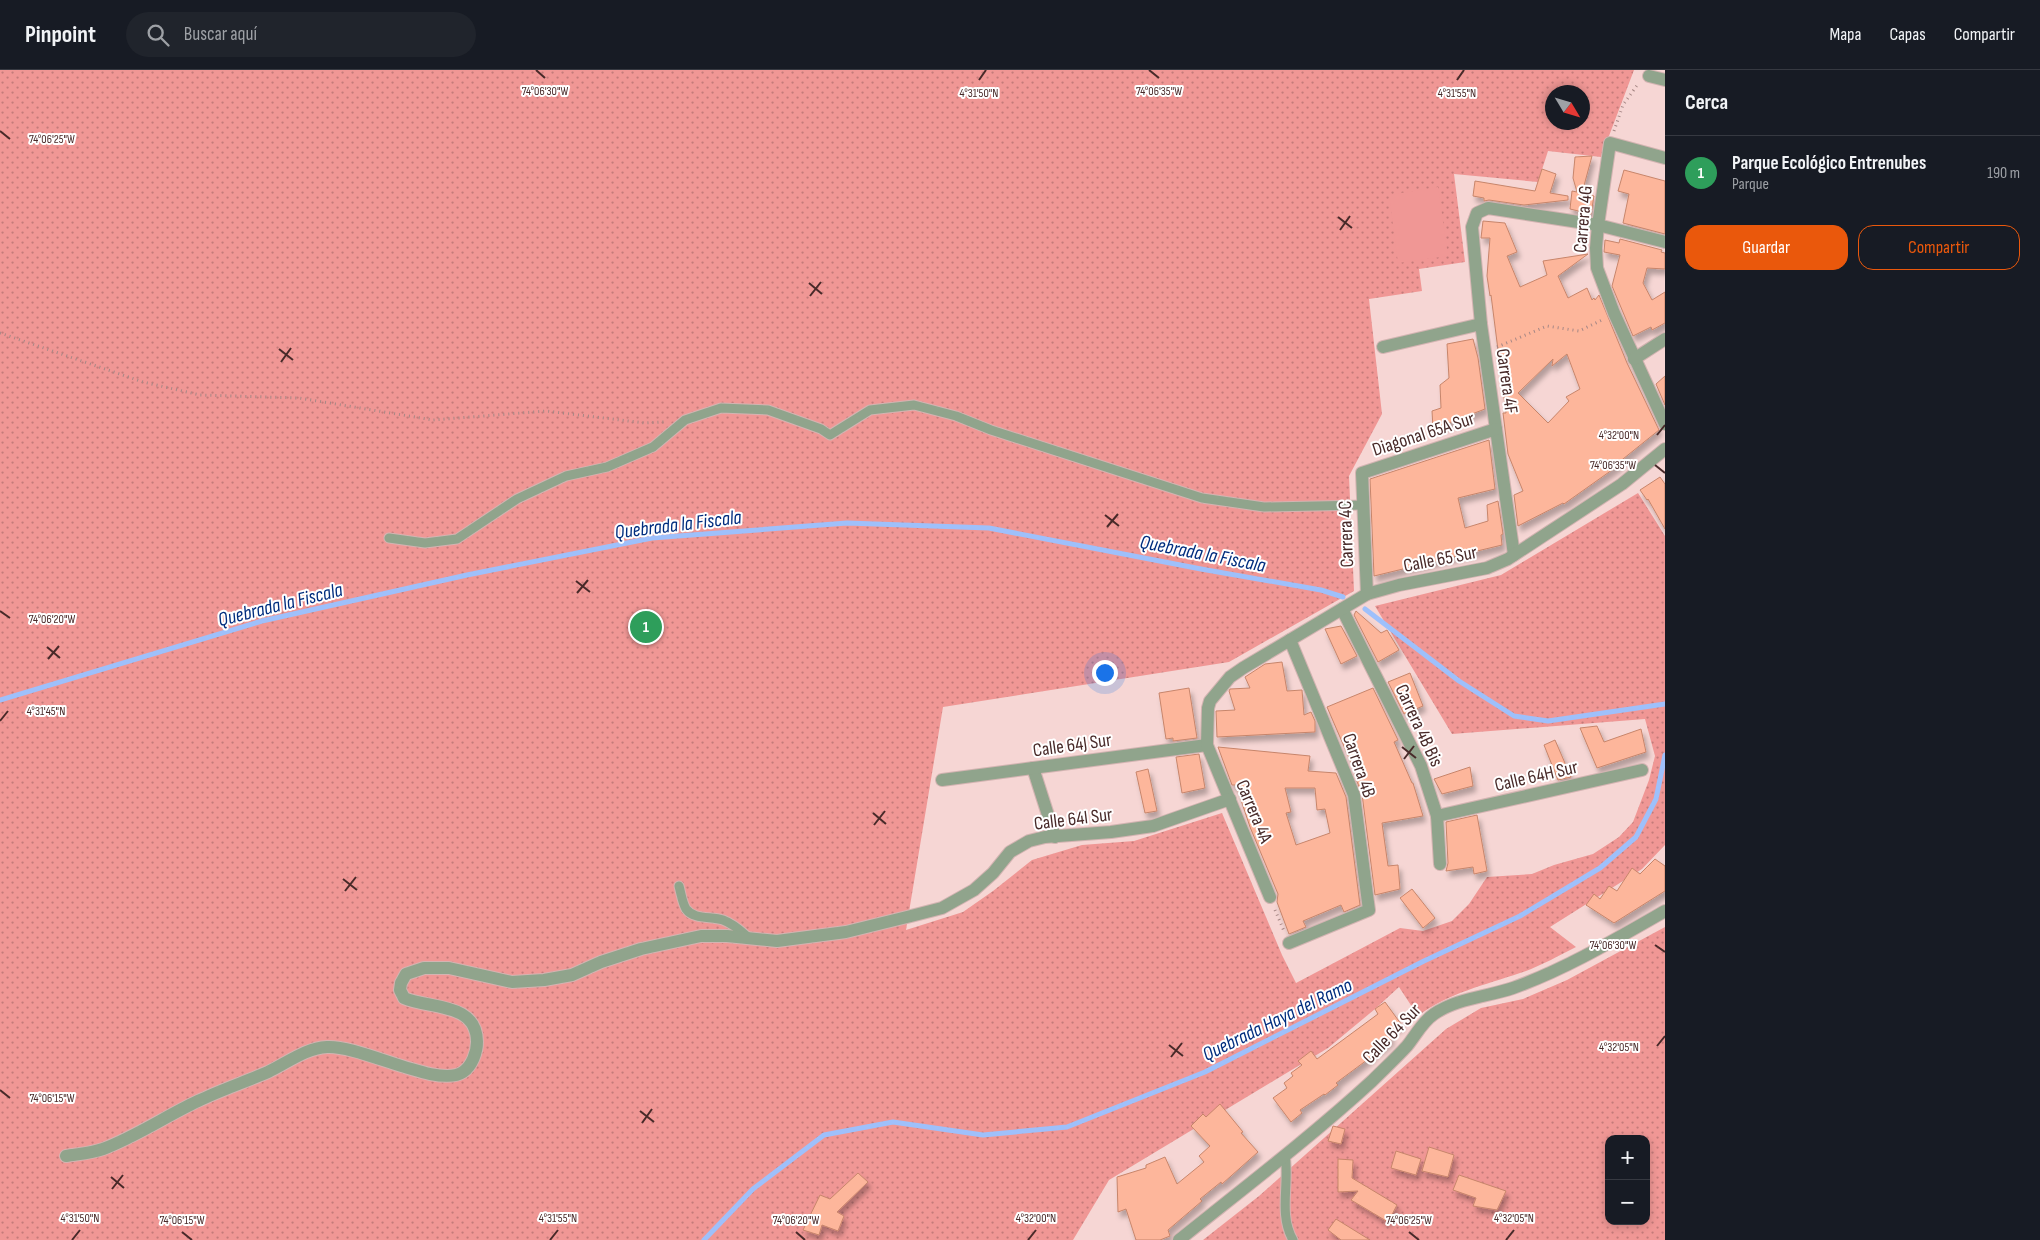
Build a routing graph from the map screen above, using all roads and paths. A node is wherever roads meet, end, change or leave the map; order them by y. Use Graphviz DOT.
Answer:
graph roads {
  1 [pos="1649,76"];
  2 [pos="1665,80"];
  3 [pos="1610,143"];
  4 [pos="1665,158"];
  5 [pos="1598,225"];
  6 [pos="1665,242"];
  7 [pos="1614,313"];
  8 [pos="1481,324"];
  9 [pos="0,332"];
  10 [pos="1665,339"];
  11 [pos="1383,347"];
  12 [pos="1485,352"];
  13 [pos="1634,359"];
  14 [pos="685,420"];
  15 [pos="1665,424"];
  16 [pos="1496,429"];
  17 [pos="1665,449"];
  18 [pos="1362,473"];
  19 [pos="1363,505"];
  20 [pos="389,538"];
  21 [pos="1514,555"];
  22 [pos="1366,594"];
  23 [pos="1342,609"];
  24 [pos="1290,640"];
  25 [pos="1216,692"];
  26 [pos="1207,745"];
  27 [pos="1033,768"];
  28 [pos="1642,770"];
  29 [pos="942,780"];
  30 [pos="1230,799"];
  31 [pos="1437,816"];
  32 [pos="1055,837"];
  33 [pos="1440,864"];
  34 [pos="679,886"];
  35 [pos="1270,898"];
  36 [pos="1665,911"];
  37 [pos="749,938"];
  38 [pos="1289,942"];
  39 [pos="1285,1155"];
  40 [pos="66,1156"];
  41 [pos="1179,1240"];
  42 [pos="1293,1240"];
  1 -- 2 [label="street"];
  1 -- 3 [label="path"];
  3 -- 4 [label="street"];
  3 -- 5 [label="street, Carrera 4G"];
  5 -- 6 [label="street"];
  5 -- 7 [label="street, Carrera 4G"];
  5 -- 8 [label="street, Carrera 4F"];
  7 -- 12 [label="path"];
  7 -- 13 [label="street, Carrera 4G"];
  8 -- 11 [label="street"];
  8 -- 12 [label="street, Carrera 4F"];
  9 -- 14 [label="path"];
  10 -- 13 [label="street"];
  12 -- 16 [label="street, Carrera 4F"];
  13 -- 15 [label="street, Carrera 4G"];
  14 -- 19 [label="lane"];
  14 -- 20 [label="lane"];
  16 -- 18 [label="street, Diagonal 65A Sur"];
  16 -- 21 [label="street, Carrera 4F"];
  17 -- 21 [label="street, Calle 65 Sur"];
  18 -- 19 [label="street, Carrera 4C"];
  19 -- 22 [label="street, Carrera 4C"];
  21 -- 22 [label="street, Calle 65 Sur"];
  22 -- 23 [label="street, Calle 65 Sur"];
  23 -- 24 [label="street, Calle 65 Sur"];
  23 -- 31 [label="street, Carrera 4B Bis"];
  24 -- 25 [label="street, Calle 65 Sur"];
  24 -- 38 [label="street, Carrera 4B"];
  25 -- 26 [label="street, Carrera 4A"];
  26 -- 27 [label="street, Calle 64J Sur"];
  26 -- 30 [label="street, Carrera 4A"];
  27 -- 29 [label="street, Calle 64J Sur"];
  27 -- 32 [label="street"];
  28 -- 31 [label="street, Calle 64H Sur"];
  30 -- 32 [label="street, Calle 64I Sur"];
  30 -- 35 [label="street, Carrera 4A"];
  31 -- 33 [label="street, Carrera 4B Bis"];
  32 -- 37 [label="street, Calle 64I Sur"];
  34 -- 37 [label="lane"];
  35 -- 38 [label="path"];
  36 -- 39 [label="street, Calle 64 Sur"];
  37 -- 40 [label="street, Calle 64I Sur"];
  39 -- 41 [label="street, Calle 64 Sur"];
  39 -- 42 [label="lane"];
}
